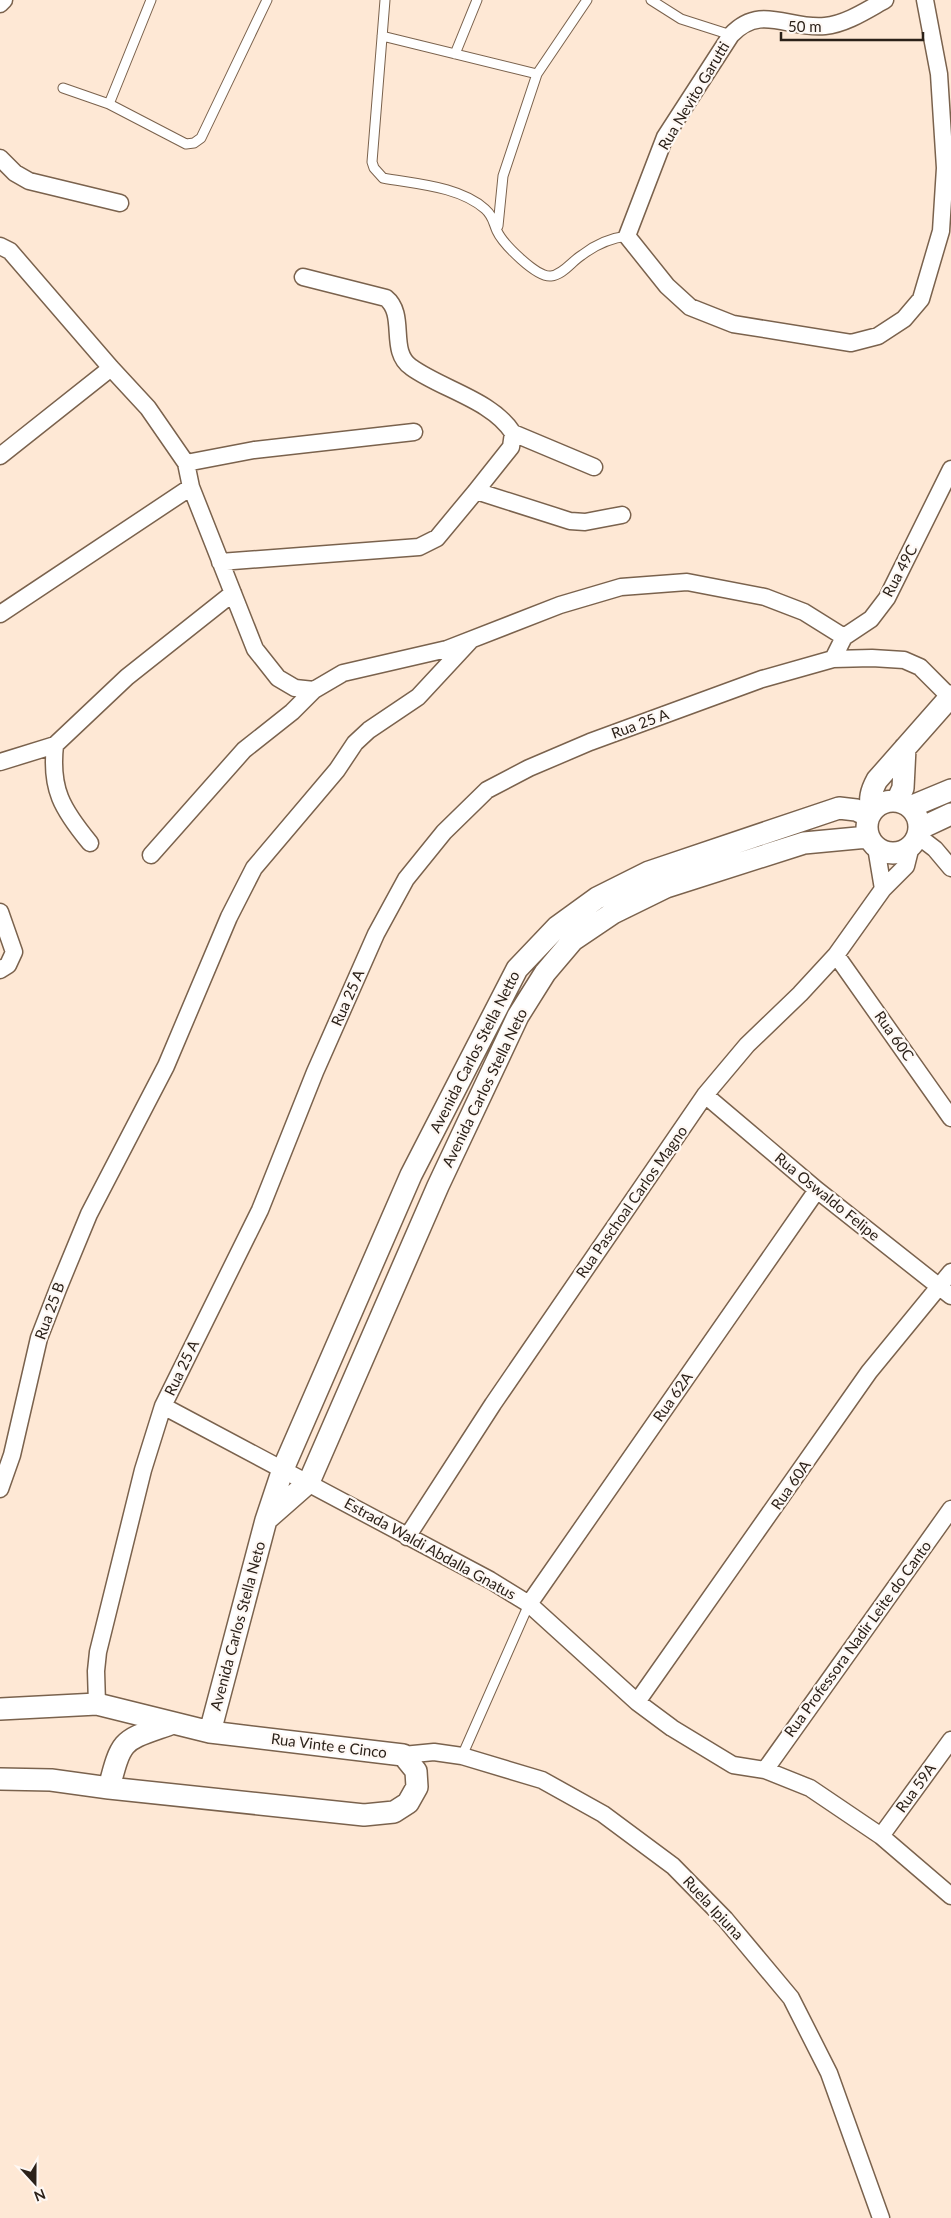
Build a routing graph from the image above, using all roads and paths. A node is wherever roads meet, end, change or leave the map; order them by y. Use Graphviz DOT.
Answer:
graph roads {
  1 [pos="4,0"];
  2 [pos="151,0"];
  3 [pos="267,0"];
  4 [pos="385,0"];
  5 [pos="477,0"];
  6 [pos="587,0"];
  7 [pos="651,0"];
  8 [pos="885,0"];
  9 [pos="925,0"];
  10 [pos="0,4"];
  11 [pos="731,35"];
  12 [pos="382,36"];
  13 [pos="455,54"];
  14 [pos="537,74"];
  15 [pos="63,88"];
  16 [pos="110,104"];
  17 [pos="0,158"];
  18 [pos="120,203"];
  19 [pos="497,232"];
  20 [pos="627,236"];
  21 [pos="0,246"];
  22 [pos="303,277"];
  23 [pos="110,368"];
  24 [pos="414,432"];
  25 [pos="513,433"];
  26 [pos="0,456"];
  27 [pos="186,463"];
  28 [pos="594,467"];
  29 [pos="951,469"];
  30 [pos="191,487"];
  31 [pos="476,491"];
  32 [pos="622,515"];
  33 [pos="220,562"];
  34 [pos="233,593"];
  35 [pos="0,614"];
  36 [pos="844,636"];
  37 [pos="470,641"];
  38 [pos="833,660"];
  39 [pos="314,690"];
  40 [pos="951,697"];
  41 [pos="55,745"];
  42 [pos="905,748"];
  43 [pos="0,762"];
  44 [pos="951,790"];
  45 [pos="903,804"];
  46 [pos="871,813"];
  47 [pos="951,814"];
  48 [pos="916,837"];
  49 [pos="872,842"];
  50 [pos="90,843"];
  51 [pos="151,855"];
  52 [pos="951,868"];
  53 [pos="884,889"];
  54 [pos="0,912"];
  55 [pos="836,955"];
  56 [pos="0,970"];
  57 [pos="706,1095"];
  58 [pos="951,1118"];
  59 [pos="817,1190"];
  60 [pos="951,1272"];
  61 [pos="937,1286"];
  62 [pos="951,1296"];
  63 [pos="163,1406"];
  64 [pos="283,1469"];
  65 [pos="309,1482"];
  66 [pos="0,1489"];
  67 [pos="951,1509"];
  68 [pos="266,1520"];
  69 [pos="407,1537"];
  70 [pos="529,1604"];
  71 [pos="637,1702"];
  72 [pos="97,1704"];
  73 [pos="0,1709"];
  74 [pos="172,1723"];
  75 [pos="210,1732"];
  76 [pos="951,1740"];
  77 [pos="403,1755"];
  78 [pos="462,1756"];
  79 [pos="765,1770"];
  80 [pos="0,1779"];
  81 [pos="109,1788"];
  82 [pos="881,1836"];
  83 [pos="951,1896"];
  84 [pos="881,2218"];
  1 -- 10 [label="street"];
  2 -- 16 [label="lane"];
  3 -- 16 [label="lane"];
  4 -- 12 [label="lane"];
  5 -- 13 [label="lane"];
  6 -- 14 [label="lane"];
  7 -- 11 [label="lane"];
  8 -- 11 [label="street, Rua Nevito Garutti"];
  9 -- 20 [label="street"];
  11 -- 20 [label="street, Rua Nevito Garutti"];
  12 -- 13 [label="lane"];
  12 -- 19 [label="lane"];
  13 -- 14 [label="lane"];
  14 -- 19 [label="lane"];
  15 -- 16 [label="lane"];
  17 -- 18 [label="street"];
  19 -- 20 [label="lane"];
  21 -- 23 [label="street"];
  22 -- 25 [label="street"];
  23 -- 26 [label="street"];
  23 -- 27 [label="street"];
  24 -- 27 [label="street"];
  25 -- 28 [label="street"];
  25 -- 31 [label="street"];
  27 -- 30 [label="street"];
  29 -- 36 [label="street, Rua 49C"];
  30 -- 33 [label="street"];
  30 -- 35 [label="street"];
  31 -- 32 [label="street"];
  31 -- 33 [label="street"];
  33 -- 34 [label="street"];
  34 -- 39 [label="street"];
  34 -- 41 [label="street"];
  36 -- 37 [label="street"];
  36 -- 38 [label="street"];
  37 -- 39 [label="street"];
  37 -- 66 [label="street, Rua 25 B"];
  38 -- 40 [label="street, Rua 25 A"];
  38 -- 63 [label="street, Rua 25 A"];
  39 -- 51 [label="street"];
  40 -- 42 [label="street"];
  41 -- 43 [label="street"];
  41 -- 50 [label="street"];
  42 -- 45 [label="street"];
  42 -- 46 [label="street"];
  44 -- 45 [label="street"];
  45 -- 46 [label="street"];
  45 -- 48 [label="street"];
  46 -- 49 [label="street"];
  46 -- 64 [label="street, Avenida Carlos Stella Netto"];
  47 -- 48 [label="street"];
  48 -- 49 [label="street"];
  48 -- 52 [label="street"];
  48 -- 53 [label="street, Rua Paschoal Carlos Magno"];
  49 -- 53 [label="street"];
  49 -- 65 [label="street, Avenida Carlos Stella Neto"];
  53 -- 55 [label="street, Rua Paschoal Carlos Magno"];
  54 -- 56 [label="street"];
  55 -- 57 [label="street, Rua Paschoal Carlos Magno"];
  55 -- 58 [label="street, Rua 60C"];
  57 -- 59 [label="street, Rua Oswaldo Felipe"];
  57 -- 69 [label="street, Rua Paschoal Carlos Magno"];
  59 -- 61 [label="street, Rua Oswaldo Felipe"];
  59 -- 70 [label="street, Rua 62A"];
  60 -- 61 [label="street, Rua 60A"];
  61 -- 62 [label="street, Rua Oswaldo Felipe"];
  61 -- 71 [label="street, Rua 60A"];
  63 -- 64 [label="street, Estrada Waldi Abdalla Gnatus"];
  63 -- 72 [label="street, Rua 25 A"];
  64 -- 65 [label="street, Estrada Waldi Abdalla Gnatus"];
  64 -- 68 [label="street, Avenida Carlos Stella Neto"];
  65 -- 68 [label="street, Avenida Carlos Stella Neto"];
  65 -- 69 [label="street, Estrada Waldi Abdalla Gnatus"];
  67 -- 79 [label="street, Rua Professora Nadir Leite do Canto"];
  68 -- 75 [label="street, Avenida Carlos Stella Neto"];
  69 -- 70 [label="street, Estrada Waldi Abdalla Gnatus"];
  70 -- 71 [label="street, Estrada Waldi Abdalla Gnatus"];
  70 -- 78 [label="lane"];
  71 -- 79 [label="street, Estrada Waldi Abdalla Gnatus"];
  72 -- 73 [label="street, Rua Vinte e Cinco"];
  72 -- 74 [label="street, Rua Vinte e Cinco"];
  74 -- 75 [label="street, Rua Vinte e Cinco"];
  74 -- 81 [label="street"];
  75 -- 77 [label="street, Rua Vinte e Cinco"];
  76 -- 82 [label="street, Rua 59A"];
  77 -- 78 [label="street, Ruela Ipiuna"];
  77 -- 81 [label="street, Rua Vinte e Cinco"];
  78 -- 84 [label="street, Ruela Ipiuna"];
  79 -- 82 [label="street, Estrada Waldi Abdalla Gnatus"];
  80 -- 81 [label="street, Rua Vinte e Cinco"];
  82 -- 83 [label="street, Estrada Waldi Abdalla Gnatus"];
}
